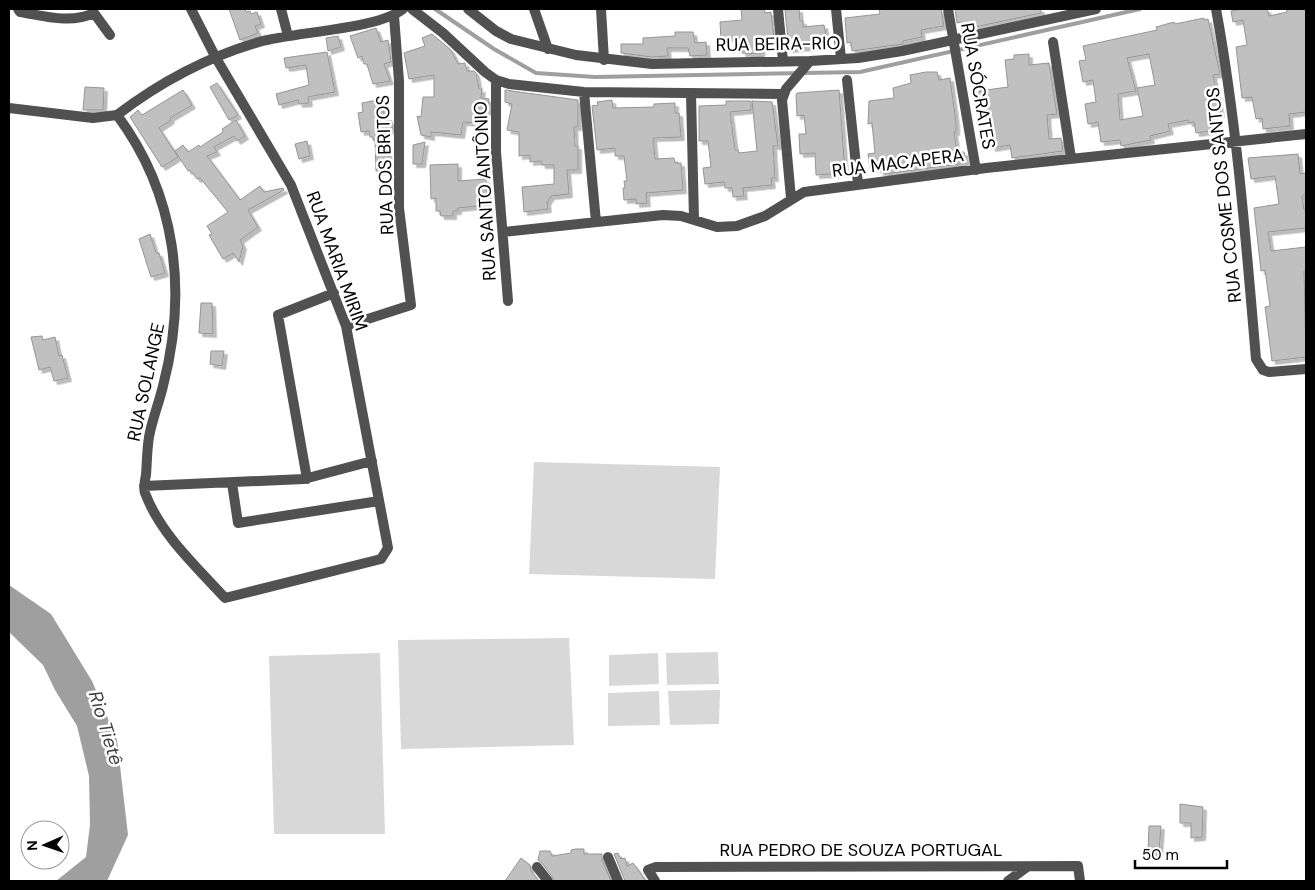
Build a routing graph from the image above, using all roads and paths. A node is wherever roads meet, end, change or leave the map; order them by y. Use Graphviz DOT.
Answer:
graph roads {
  1 [pos="18,9"];
  2 [pos="191,9"];
  3 [pos="281,9"];
  4 [pos="403,9"];
  5 [pos="412,9"];
  6 [pos="468,9"];
  7 [pos="534,9"];
  8 [pos="601,9"];
  9 [pos="778,9"];
  10 [pos="836,9"];
  11 [pos="948,9"];
  12 [pos="1096,9"];
  13 [pos="1216,9"];
  14 [pos="93,11"];
  15 [pos="1053,14"];
  16 [pos="394,16"];
  17 [pos="110,35"];
  18 [pos="288,36"];
  19 [pos="954,42"];
  20 [pos="1053,42"];
  21 [pos="548,49"];
  22 [pos="216,58"];
  23 [pos="841,59"];
  24 [pos="604,60"];
  25 [pos="783,61"];
  26 [pos="808,64"];
  27 [pos="496,80"];
  28 [pos="847,80"];
  29 [pos="584,92"];
  30 [pos="691,94"];
  31 [pos="782,94"];
  32 [pos="9,108"];
  33 [pos="117,115"];
  34 [pos="1306,134"];
  35 [pos="1235,140"];
  36 [pos="1072,158"];
  37 [pos="976,170"];
  38 [pos="858,184"];
  39 [pos="792,198"];
  40 [pos="694,219"];
  41 [pos="596,222"];
  42 [pos="503,232"];
  43 [pos="334,293"];
  44 [pos="508,301"];
  45 [pos="346,326"];
  46 [pos="1306,369"];
  47 [pos="372,461"];
  48 [pos="307,479"];
  49 [pos="232,483"];
  50 [pos="144,486"];
  51 [pos="379,501"];
  52 [pos="388,548"];
  53 [pos="608,857"];
  54 [pos="537,866"];
  55 [pos="1027,866"];
  56 [pos="652,877"];
  57 [pos="548,881"];
  58 [pos="618,881"];
  59 [pos="1008,881"];
  60 [pos="1080,881"];
  1 -- 14 [label="street"];
  2 -- 22 [label="street, RUA MARIA MIRIM"];
  3 -- 18 [label="street"];
  4 -- 16 [label="street"];
  5 -- 27 [label="street"];
  6 -- 21 [label="street, RUA BEIRA-RIO"];
  7 -- 21 [label="street"];
  8 -- 24 [label="street"];
  9 -- 25 [label="street"];
  10 -- 23 [label="street"];
  11 -- 19 [label="street, RUA SÓCRATES"];
  12 -- 15 [label="street, RUA BEIRA-RIO"];
  13 -- 35 [label="street, RUA COSME DOS SANTOS"];
  14 -- 17 [label="street"];
  15 -- 19 [label="street, RUA BEIRA-RIO"];
  16 -- 18 [label="street"];
  16 -- 45 [label="street, RUA DOS BRITOS"];
  18 -- 22 [label="street"];
  19 -- 23 [label="street, RUA BEIRA-RIO"];
  19 -- 37 [label="street, RUA SÓCRATES"];
  20 -- 36 [label="street"];
  21 -- 24 [label="street, RUA BEIRA-RIO"];
  22 -- 33 [label="street"];
  22 -- 43 [label="street, RUA MARIA MIRIM"];
  23 -- 26 [label="street, RUA BEIRA-RIO"];
  24 -- 25 [label="street, RUA BEIRA-RIO"];
  25 -- 26 [label="street, RUA BEIRA-RIO"];
  26 -- 31 [label="street"];
  27 -- 29 [label="street"];
  27 -- 42 [label="street, RUA SANTO ANTÔNIO"];
  28 -- 38 [label="street"];
  29 -- 30 [label="street"];
  29 -- 41 [label="street"];
  30 -- 31 [label="street"];
  30 -- 40 [label="street"];
  31 -- 39 [label="street"];
  32 -- 33 [label="street"];
  33 -- 50 [label="street, RUA SOLANGE"];
  34 -- 35 [label="street, RUA MACAPERA"];
  35 -- 36 [label="street, RUA MACAPERA"];
  35 -- 46 [label="street, RUA COSME DOS SANTOS"];
  36 -- 37 [label="street, RUA MACAPERA"];
  37 -- 38 [label="street, RUA MACAPERA"];
  38 -- 39 [label="street, RUA MACAPERA"];
  39 -- 40 [label="street, RUA MACAPERA"];
  40 -- 41 [label="street, RUA MACAPERA"];
  41 -- 42 [label="street, RUA MACAPERA"];
  42 -- 44 [label="street, RUA SANTO ANTÔNIO"];
  43 -- 45 [label="street, RUA MARIA MIRIM"];
  43 -- 48 [label="street"];
  45 -- 47 [label="street, RUA MARIA MIRIM"];
  47 -- 48 [label="street"];
  47 -- 51 [label="street, RUA MARIA MIRIM"];
  48 -- 49 [label="street"];
  49 -- 50 [label="street"];
  49 -- 51 [label="street"];
  50 -- 52 [label="street, RUA SOLANGE"];
  51 -- 52 [label="street, RUA MARIA MIRIM"];
  53 -- 58 [label="street"];
  54 -- 57 [label="street"];
  55 -- 56 [label="street, RUA PEDRO DE SOUZA PORTUGAL"];
  55 -- 59 [label="street"];
  55 -- 60 [label="street, RUA PEDRO DE SOUZA PORTUGAL"];
}
